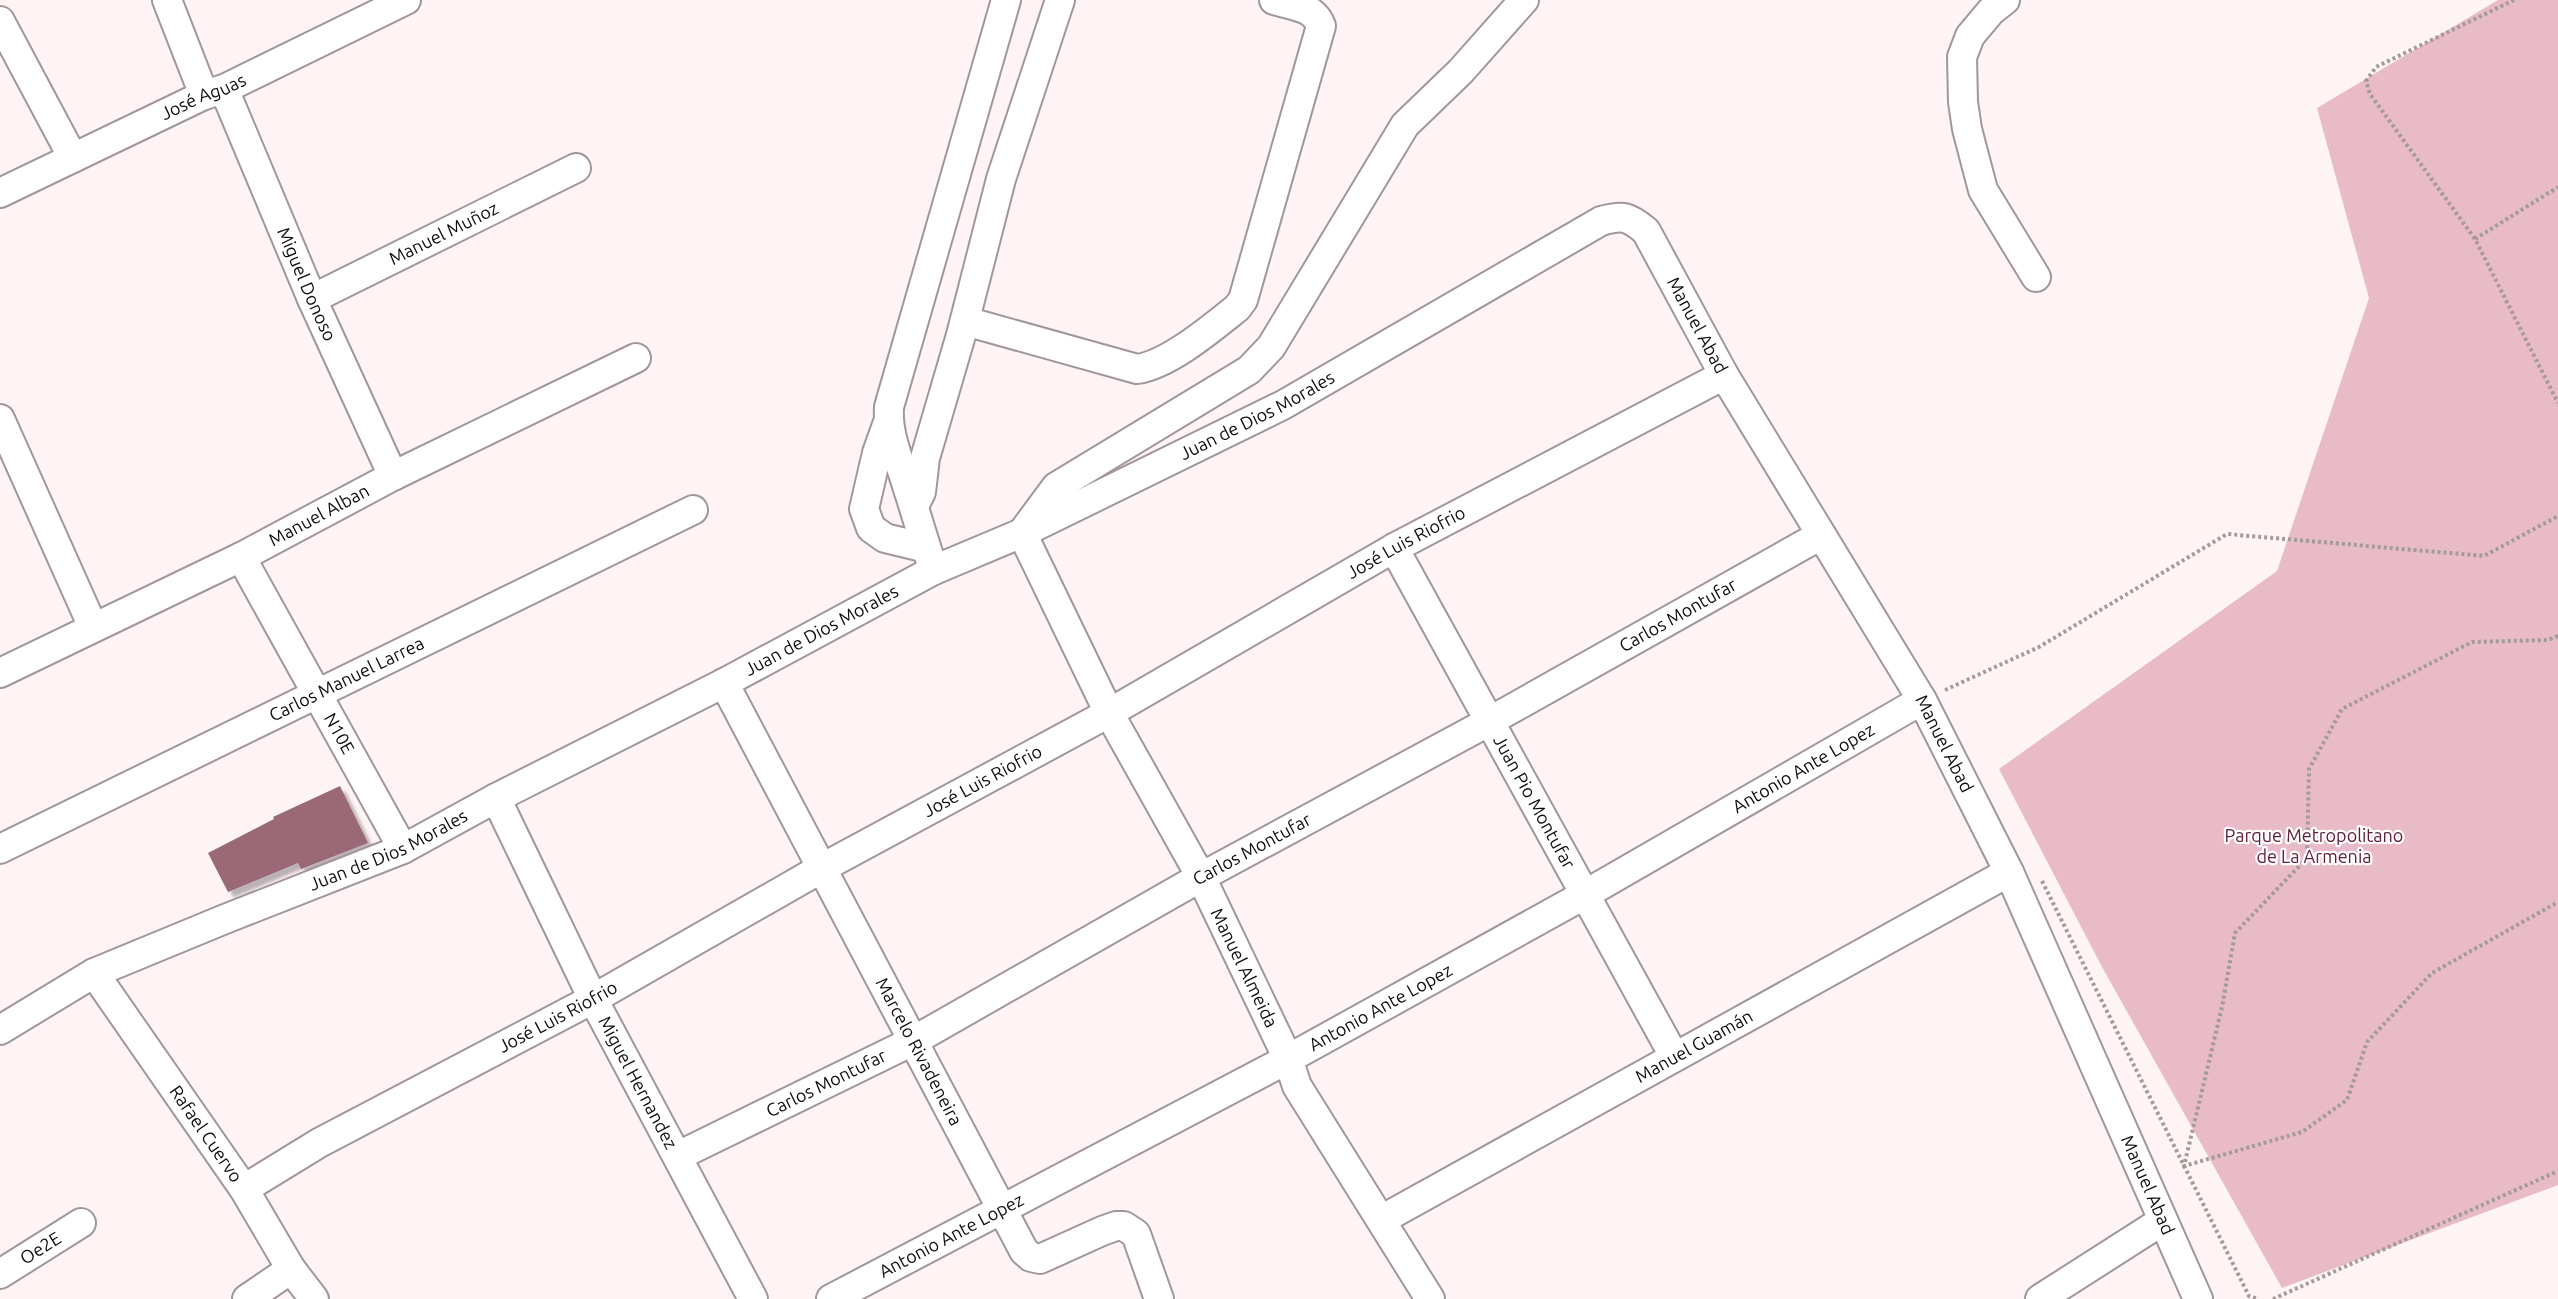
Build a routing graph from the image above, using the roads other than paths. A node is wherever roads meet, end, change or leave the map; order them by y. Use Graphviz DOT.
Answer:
graph roads {
  1 [pos="167,0"];
  2 [pos="406,0"];
  3 [pos="1006,0"];
  4 [pos="1060,0"];
  5 [pos="1274,0"];
  6 [pos="1524,0"];
  7 [pos="2005,0"];
  8 [pos="357,10"];
  9 [pos="0,21"];
  10 [pos="214,92"];
  11 [pos="73,158"];
  12 [pos="576,168"];
  13 [pos="0,194"];
  14 [pos="1633,220"];
  15 [pos="2036,277"];
  16 [pos="312,299"];
  17 [pos="965,321"];
  18 [pos="636,358"];
  19 [pos="1724,375"];
  20 [pos="0,419"];
  21 [pos="887,425"];
  22 [pos="7,453"];
  23 [pos="393,476"];
  24 [pos="914,506"];
  25 [pos="693,510"];
  26 [pos="1022,533"];
  27 [pos="1821,535"];
  28 [pos="1394,548"];
  29 [pos="242,557"];
  30 [pos="930,559"];
  31 [pos="93,627"];
  32 [pos="0,673"];
  33 [pos="724,683"];
  34 [pos="316,694"];
  35 [pos="1934,695"];
  36 [pos="1109,713"];
  37 [pos="1490,721"];
  38 [pos="496,798"];
  39 [pos="0,849"];
  40 [pos="403,849"];
  41 [pos="822,868"];
  42 [pos="2009,872"];
  43 [pos="1201,877"];
  44 [pos="1584,895"];
  45 [pos="94,973"];
  46 [pos="593,999"];
  47 [pos="0,1030"];
  48 [pos="913,1041"];
  49 [pos="1674,1056"];
  50 [pos="1288,1059"];
  51 [pos="678,1156"];
  52 [pos="244,1189"];
  53 [pos="1003,1210"];
  54 [pos="1381,1220"];
  55 [pos="2162,1221"];
  56 [pos="81,1223"];
  57 [pos="291,1269"];
  58 [pos="0,1275"];
  59 [pos="247,1299"];
  60 [pos="314,1299"];
  61 [pos="753,1299"];
  62 [pos="831,1299"];
  63 [pos="1159,1299"];
  64 [pos="1430,1299"];
  65 [pos="2040,1299"];
  66 [pos="2198,1299"];
  1 -- 10 [label="street, Miguel Donoso"];
  2 -- 8 [label="street, José Aguas"];
  3 -- 21 [label="street"];
  4 -- 17 [label="street"];
  5 -- 17 [label="street"];
  6 -- 26 [label="street"];
  7 -- 15 [label="street"];
  8 -- 10 [label="street, José Aguas"];
  9 -- 11 [label="street"];
  10 -- 11 [label="street, José Aguas"];
  10 -- 16 [label="street, Miguel Donoso"];
  11 -- 13 [label="street, José Aguas"];
  12 -- 16 [label="street, Manuel Muñoz"];
  14 -- 19 [label="street, Manuel Abad"];
  14 -- 26 [label="street, Juan de Dios Morales"];
  16 -- 23 [label="street, Miguel Donoso"];
  17 -- 24 [label="street"];
  18 -- 23 [label="street, Manuel Alban"];
  19 -- 27 [label="street, Manuel Abad"];
  19 -- 28 [label="street, José Luis Riofrio"];
  20 -- 22 [label="street"];
  21 -- 24 [label="street"];
  21 -- 30 [label="street"];
  22 -- 31 [label="street"];
  23 -- 29 [label="street, Manuel Alban"];
  24 -- 30 [label="street"];
  25 -- 34 [label="street, Carlos Manuel Larrea"];
  26 -- 30 [label="street, Juan de Dios Morales"];
  26 -- 36 [label="street, Manuel Almeida"];
  27 -- 35 [label="street, Manuel Abad"];
  27 -- 37 [label="street, Carlos Montufar"];
  28 -- 36 [label="street, José Luis Riofrio"];
  28 -- 37 [label="street, Juan Pio Montufar"];
  29 -- 31 [label="street, Manuel Alban"];
  29 -- 34 [label="street, N10E"];
  30 -- 33 [label="street, Juan de Dios Morales"];
  31 -- 32 [label="street, Manuel Alban"];
  33 -- 38 [label="street, Juan de Dios Morales"];
  33 -- 41 [label="street, Marcelo Rivadeneira"];
  34 -- 39 [label="street, Carlos Manuel Larrea"];
  34 -- 40 [label="street, N10E"];
  35 -- 42 [label="street, Manuel Abad"];
  35 -- 44 [label="street, Antonio Ante Lopez"];
  36 -- 41 [label="street, José Luis Riofrio"];
  36 -- 43 [label="street, Manuel Almeida"];
  37 -- 43 [label="street, Carlos Montufar"];
  37 -- 44 [label="street, Juan Pio Montufar"];
  38 -- 40 [label="street, Juan de Dios Morales"];
  38 -- 46 [label="street, Miguel Hernandez"];
  40 -- 45 [label="street, Juan de Dios Morales"];
  41 -- 46 [label="street, José Luis Riofrio"];
  41 -- 48 [label="street, Marcelo Rivadeneira"];
  42 -- 49 [label="street, Manuel Guamán"];
  42 -- 55 [label="street, Manuel Abad"];
  43 -- 48 [label="street, Carlos Montufar"];
  43 -- 50 [label="street, Manuel Almeida"];
  44 -- 49 [label="street, Juan Pio Montufar"];
  44 -- 50 [label="street, Antonio Ante Lopez"];
  45 -- 47 [label="street, Juan de Dios Morales"];
  45 -- 52 [label="street, Rafael Cuervo"];
  46 -- 51 [label="street, Miguel Hernandez"];
  46 -- 52 [label="street, José Luis Riofrio"];
  48 -- 51 [label="street, Carlos Montufar"];
  48 -- 53 [label="street, Marcelo Rivadeneira"];
  49 -- 54 [label="street, Manuel Guamán"];
  50 -- 53 [label="street, Antonio Ante Lopez"];
  50 -- 54 [label="street, Manuel Almeida"];
  51 -- 61 [label="street, Miguel Hernandez"];
  52 -- 57 [label="street, Rafael Cuervo"];
  53 -- 62 [label="street, Antonio Ante Lopez"];
  53 -- 63 [label="street, Marcelo Rivadeneira"];
  54 -- 64 [label="street, Manuel Almeida"];
  55 -- 65 [label="street"];
  55 -- 66 [label="street, Manuel Abad"];
  56 -- 58 [label="street, Oe2E"];
  57 -- 59 [label="street"];
  57 -- 60 [label="street, Rafael Cuervo"];
}
